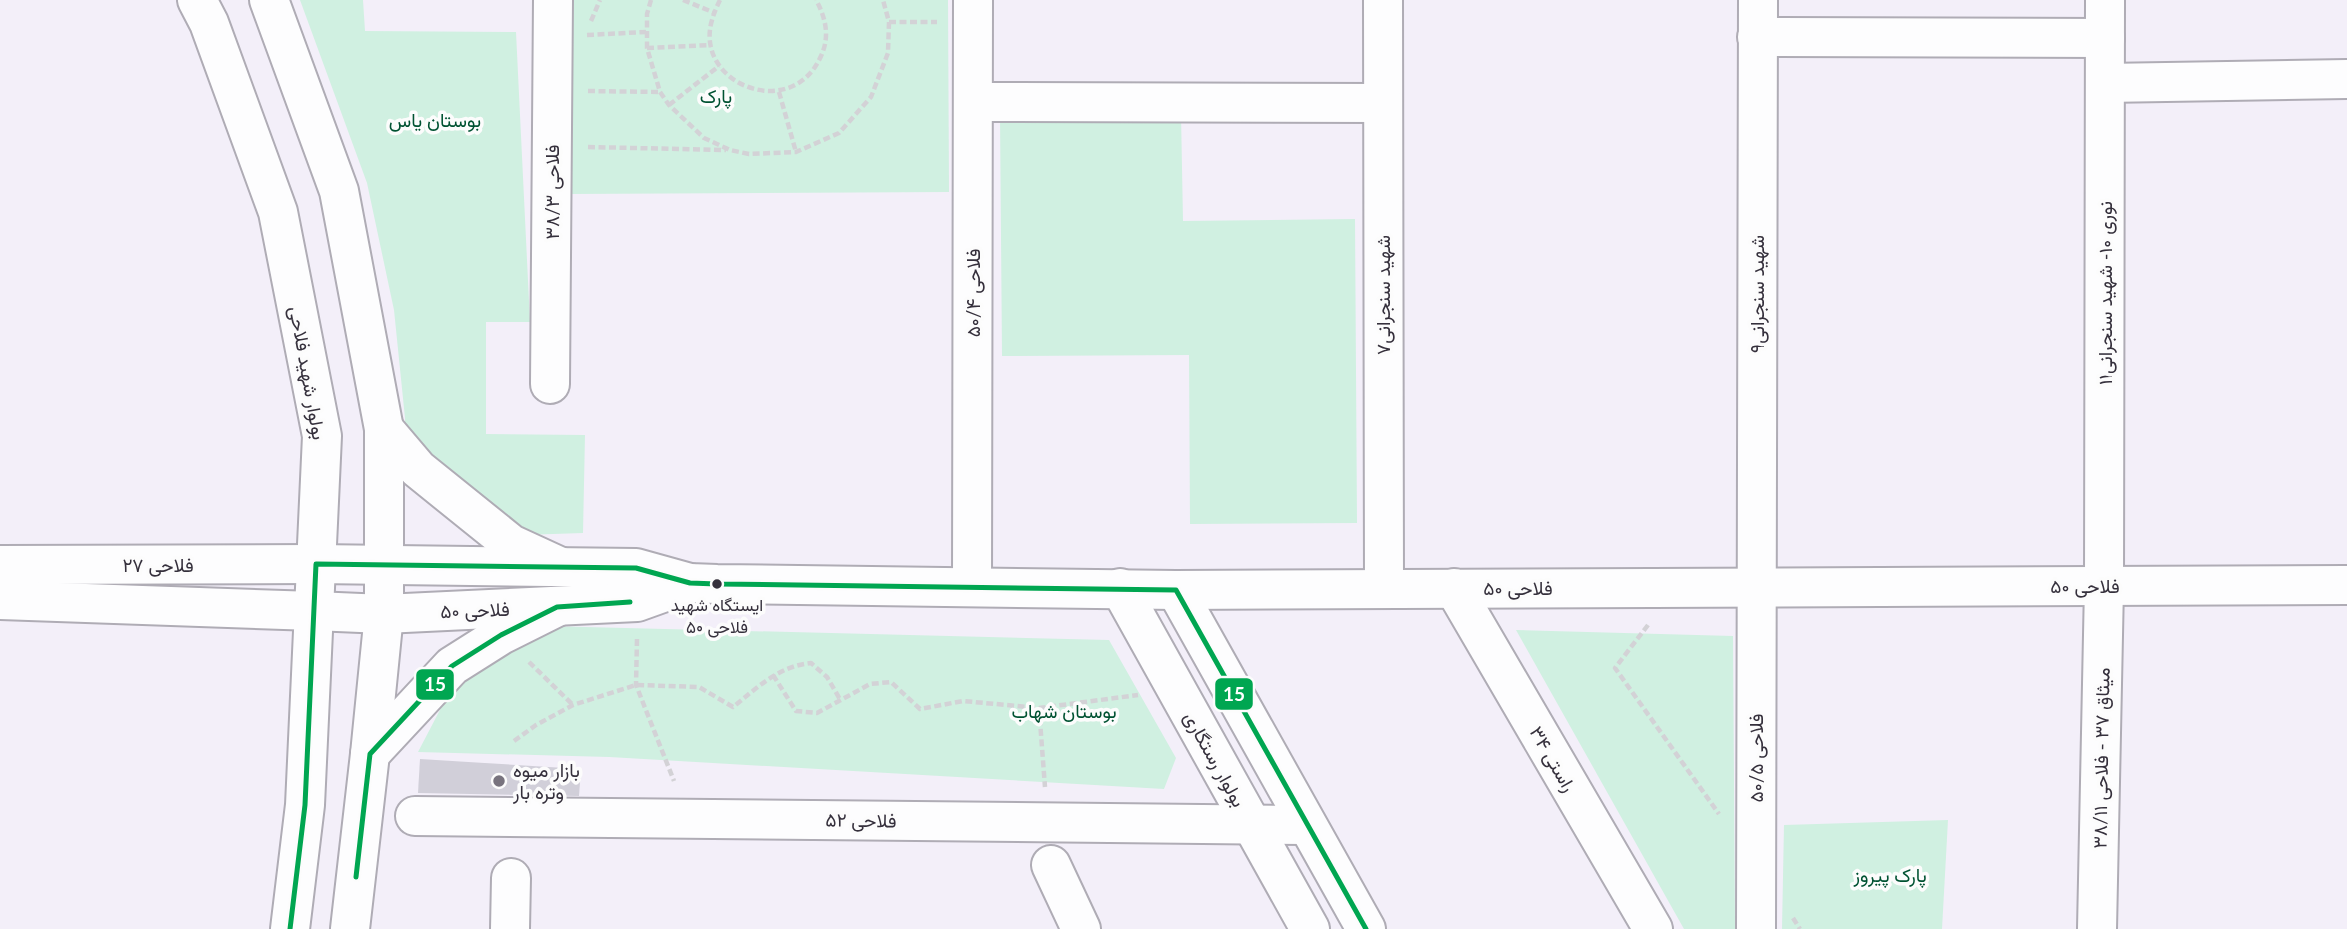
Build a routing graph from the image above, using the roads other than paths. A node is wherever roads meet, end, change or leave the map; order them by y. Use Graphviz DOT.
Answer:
graph roads {
  1 [pos="197,0"];
  2 [pos="269,0"];
  3 [pos="1383,0"];
  4 [pos="2105,0"];
  5 [pos="973,11"];
  6 [pos="553,18"];
  7 [pos="1758,18"];
  8 [pos="2105,38"];
  9 [pos="2347,79"];
  10 [pos="2105,83"];
  11 [pos="973,102"];
  12 [pos="1383,103"];
  13 [pos="550,384"];
  14 [pos="384,429"];
  15 [pos="316,564"];
  16 [pos="384,564"];
  17 [pos="0,565"];
  18 [pos="561,567"];
  19 [pos="690,583"];
  20 [pos="2347,585"];
  21 [pos="2104,586"];
  22 [pos="972,587"];
  23 [pos="1756,587"];
  24 [pos="1120,588"];
  25 [pos="1384,589"];
  26 [pos="1454,589"];
  27 [pos="1176,590"];
  28 [pos="0,600"];
  29 [pos="557,607"];
  30 [pos="314,611"];
  31 [pos="384,614"];
  32 [pos="370,754"];
  33 [pos="415,816"];
  34 [pos="1250,823"];
  35 [pos="1307,825"];
  36 [pos="1051,864"];
  37 [pos="511,878"];
  38 [pos="290,929"];
  39 [pos="350,929"];
  40 [pos="510,929"];
  41 [pos="1081,929"];
  42 [pos="1310,929"];
  43 [pos="1366,929"];
  44 [pos="1653,929"];
  45 [pos="1756,929"];
  46 [pos="2097,929"];
  1 -- 15 [label="street, بولوار شهید فلاحی"];
  2 -- 14 [label="street"];
  3 -- 12 [label="street, شهید سنجرانی۷"];
  4 -- 8 [label="street, نوری ۱۰- شهید سنجرانی۱۱"];
  5 -- 11 [label="street, فلاحی ۵۰/۴"];
  6 -- 13 [label="street, فلاحی ۳۸/۳"];
  7 -- 8 [label="street"];
  7 -- 23 [label="street, شهید سنجرانی۹"];
  8 -- 10 [label="street, نوری ۱۰- شهید سنجرانی۱۱"];
  9 -- 10 [label="street"];
  10 -- 21 [label="street, نوری ۱۰- شهید سنجرانی۱۱"];
  11 -- 12 [label="street"];
  11 -- 22 [label="street, فلاحی ۵۰/۴"];
  12 -- 25 [label="street, شهید سنجرانی۷"];
  14 -- 16 [label="street"];
  14 -- 18 [label="street"];
  15 -- 16 [label="street, فلاحی ۲۷"];
  15 -- 17 [label="street, فلاحی ۲۷"];
  15 -- 30 [label="street, بولوار شهید فلاحی"];
  16 -- 18 [label="street, فلاحی ۵۰"];
  16 -- 31 [label="street"];
  18 -- 19 [label="street, فلاحی ۵۰"];
  19 -- 22 [label="street, فلاحی ۵۰"];
  19 -- 29 [label="street, فلاحی ۵۰"];
  20 -- 21 [label="street, فلاحی ۵۰"];
  21 -- 23 [label="street, فلاحی ۵۰"];
  21 -- 46 [label="street, میثاق ۳۷ - فلاحی ۳۸/۱۱"];
  22 -- 24 [label="street, فلاحی ۵۰"];
  23 -- 26 [label="street, فلاحی ۵۰"];
  23 -- 45 [label="street, فلاحی ۵۰/۵"];
  24 -- 27 [label="street, فلاحی ۵۰"];
  24 -- 34 [label="street, بولوار رستگاری"];
  25 -- 26 [label="street, فلاحی ۵۰"];
  25 -- 27 [label="street, فلاحی ۵۰"];
  26 -- 44 [label="street, راستی ۳۴"];
  27 -- 35 [label="street"];
  28 -- 30 [label="street, فلاحی ۲۷"];
  29 -- 31 [label="street, فلاحی ۵۰"];
  29 -- 32 [label="street"];
  30 -- 31 [label="street, فلاحی ۲۷"];
  30 -- 38 [label="street, بولوار شهید فلاحی"];
  31 -- 32 [label="street"];
  32 -- 39 [label="street"];
  33 -- 34 [label="street, فلاحی ۵۲"];
  34 -- 35 [label="street, فلاحی ۵۲"];
  34 -- 42 [label="street, بولوار رستگاری"];
  35 -- 43 [label="street"];
  36 -- 41 [label="street"];
  37 -- 40 [label="street"];
}
